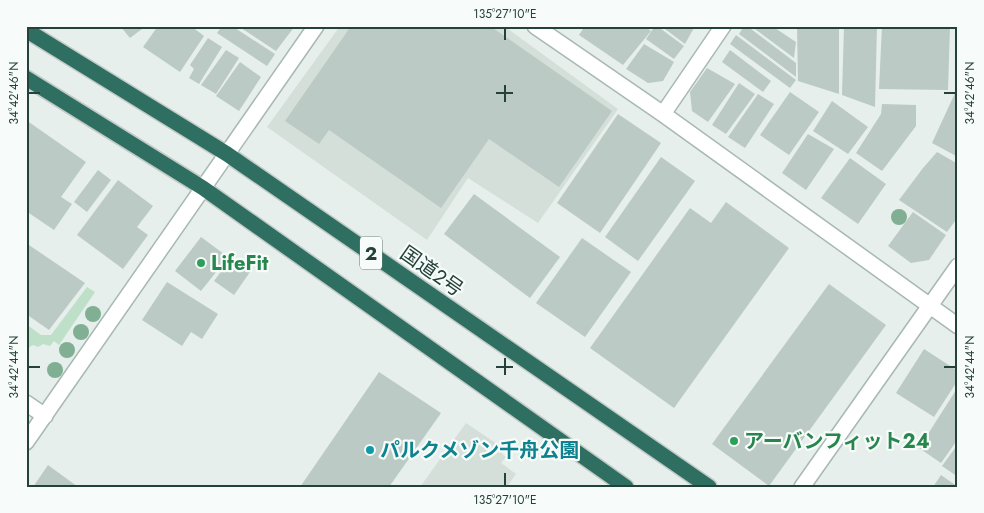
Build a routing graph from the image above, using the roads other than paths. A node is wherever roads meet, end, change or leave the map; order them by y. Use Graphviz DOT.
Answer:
graph roads {
  1 [pos="316,26"];
  2 [pos="535,26"];
  3 [pos="724,26"];
  4 [pos="26,30"];
  5 [pos="26,78"];
  6 [pos="663,114"];
  7 [pos="227,154"];
  8 [pos="203,188"];
  9 [pos="958,266"];
  10 [pos="929,307"];
  11 [pos="958,326"];
  12 [pos="26,403"];
  13 [pos="45,416"];
  14 [pos="26,442"];
  15 [pos="626,487"];
  16 [pos="710,487"];
  17 [pos="802,487"];
  1 -- 7 [label="street"];
  2 -- 6 [label="street"];
  3 -- 6 [label="street"];
  4 -- 7 [label="highway, 国道2号 / 2"];
  5 -- 8 [label="highway, 2"];
  6 -- 10 [label="street"];
  7 -- 8 [label="street"];
  7 -- 16 [label="highway, 国道2号 / 2"];
  8 -- 13 [label="street"];
  8 -- 15 [label="highway, 2"];
  9 -- 10 [label="street"];
  10 -- 11 [label="street"];
  10 -- 17 [label="street"];
  12 -- 13 [label="street"];
  13 -- 14 [label="street"];
}
